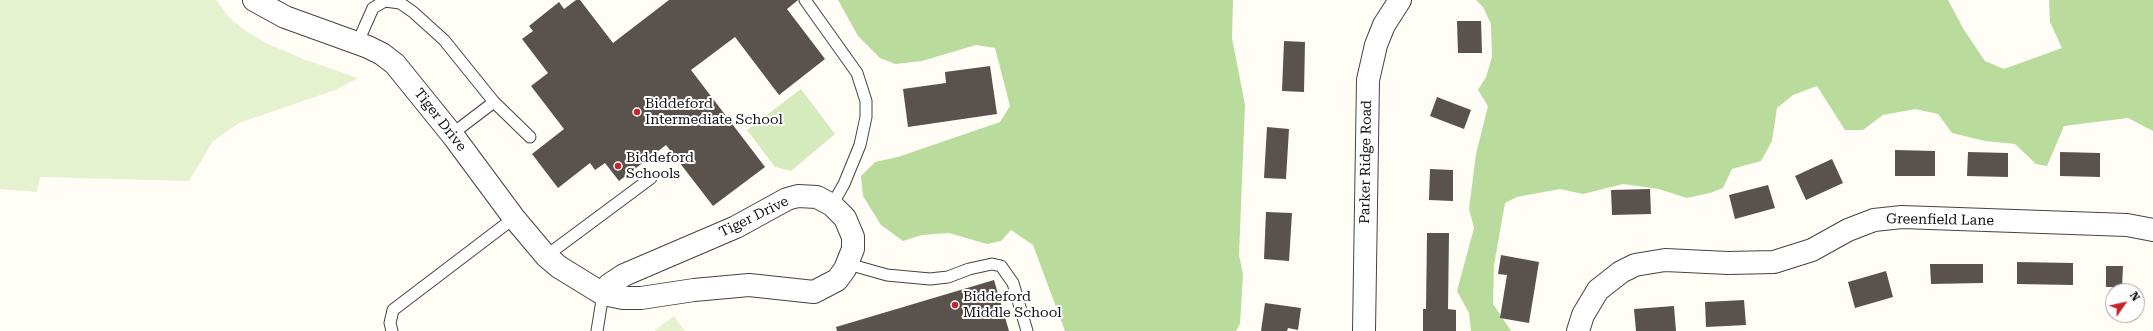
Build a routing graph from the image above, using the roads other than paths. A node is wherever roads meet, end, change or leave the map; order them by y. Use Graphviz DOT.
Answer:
graph roads {
  1 [pos="254,0"];
  2 [pos="270,0"];
  3 [pos="805,0"];
  4 [pos="1400,0"];
  5 [pos="285,17"];
  6 [pos="357,44"];
  7 [pos="494,102"];
  8 [pos="452,134"];
  9 [pos="530,137"];
  10 [pos="650,178"];
  11 [pos="832,205"];
  12 [pos="514,218"];
  13 [pos="2153,230"];
  14 [pos="546,256"];
  15 [pos="848,264"];
  16 [pos="603,294"];
  17 [pos="392,331"];
  18 [pos="597,331"];
  19 [pos="1027,331"];
  20 [pos="1364,331"];
  21 [pos="1578,331"];
  1 -- 5 [label="street, Tiger Drive"];
  2 -- 5 [label="street, Tiger Drive"];
  3 -- 11 [label="lane"];
  4 -- 20 [label="street, Parker Ridge Road"];
  5 -- 6 [label="street, Tiger Drive"];
  6 -- 7 [label="lane"];
  6 -- 8 [label="street, Tiger Drive"];
  7 -- 8 [label="lane"];
  7 -- 9 [label="lane"];
  8 -- 12 [label="street, Tiger Drive"];
  10 -- 14 [label="lane"];
  11 -- 15 [label="street, Tiger Drive"];
  11 -- 16 [label="street, Tiger Drive"];
  12 -- 14 [label="street, Tiger Drive"];
  12 -- 17 [label="lane"];
  13 -- 21 [label="street, Greenfield Lane"];
  14 -- 16 [label="street, Tiger Drive"];
  15 -- 16 [label="street, Tiger Drive"];
  15 -- 19 [label="lane"];
  16 -- 18 [label="lane"];
}
